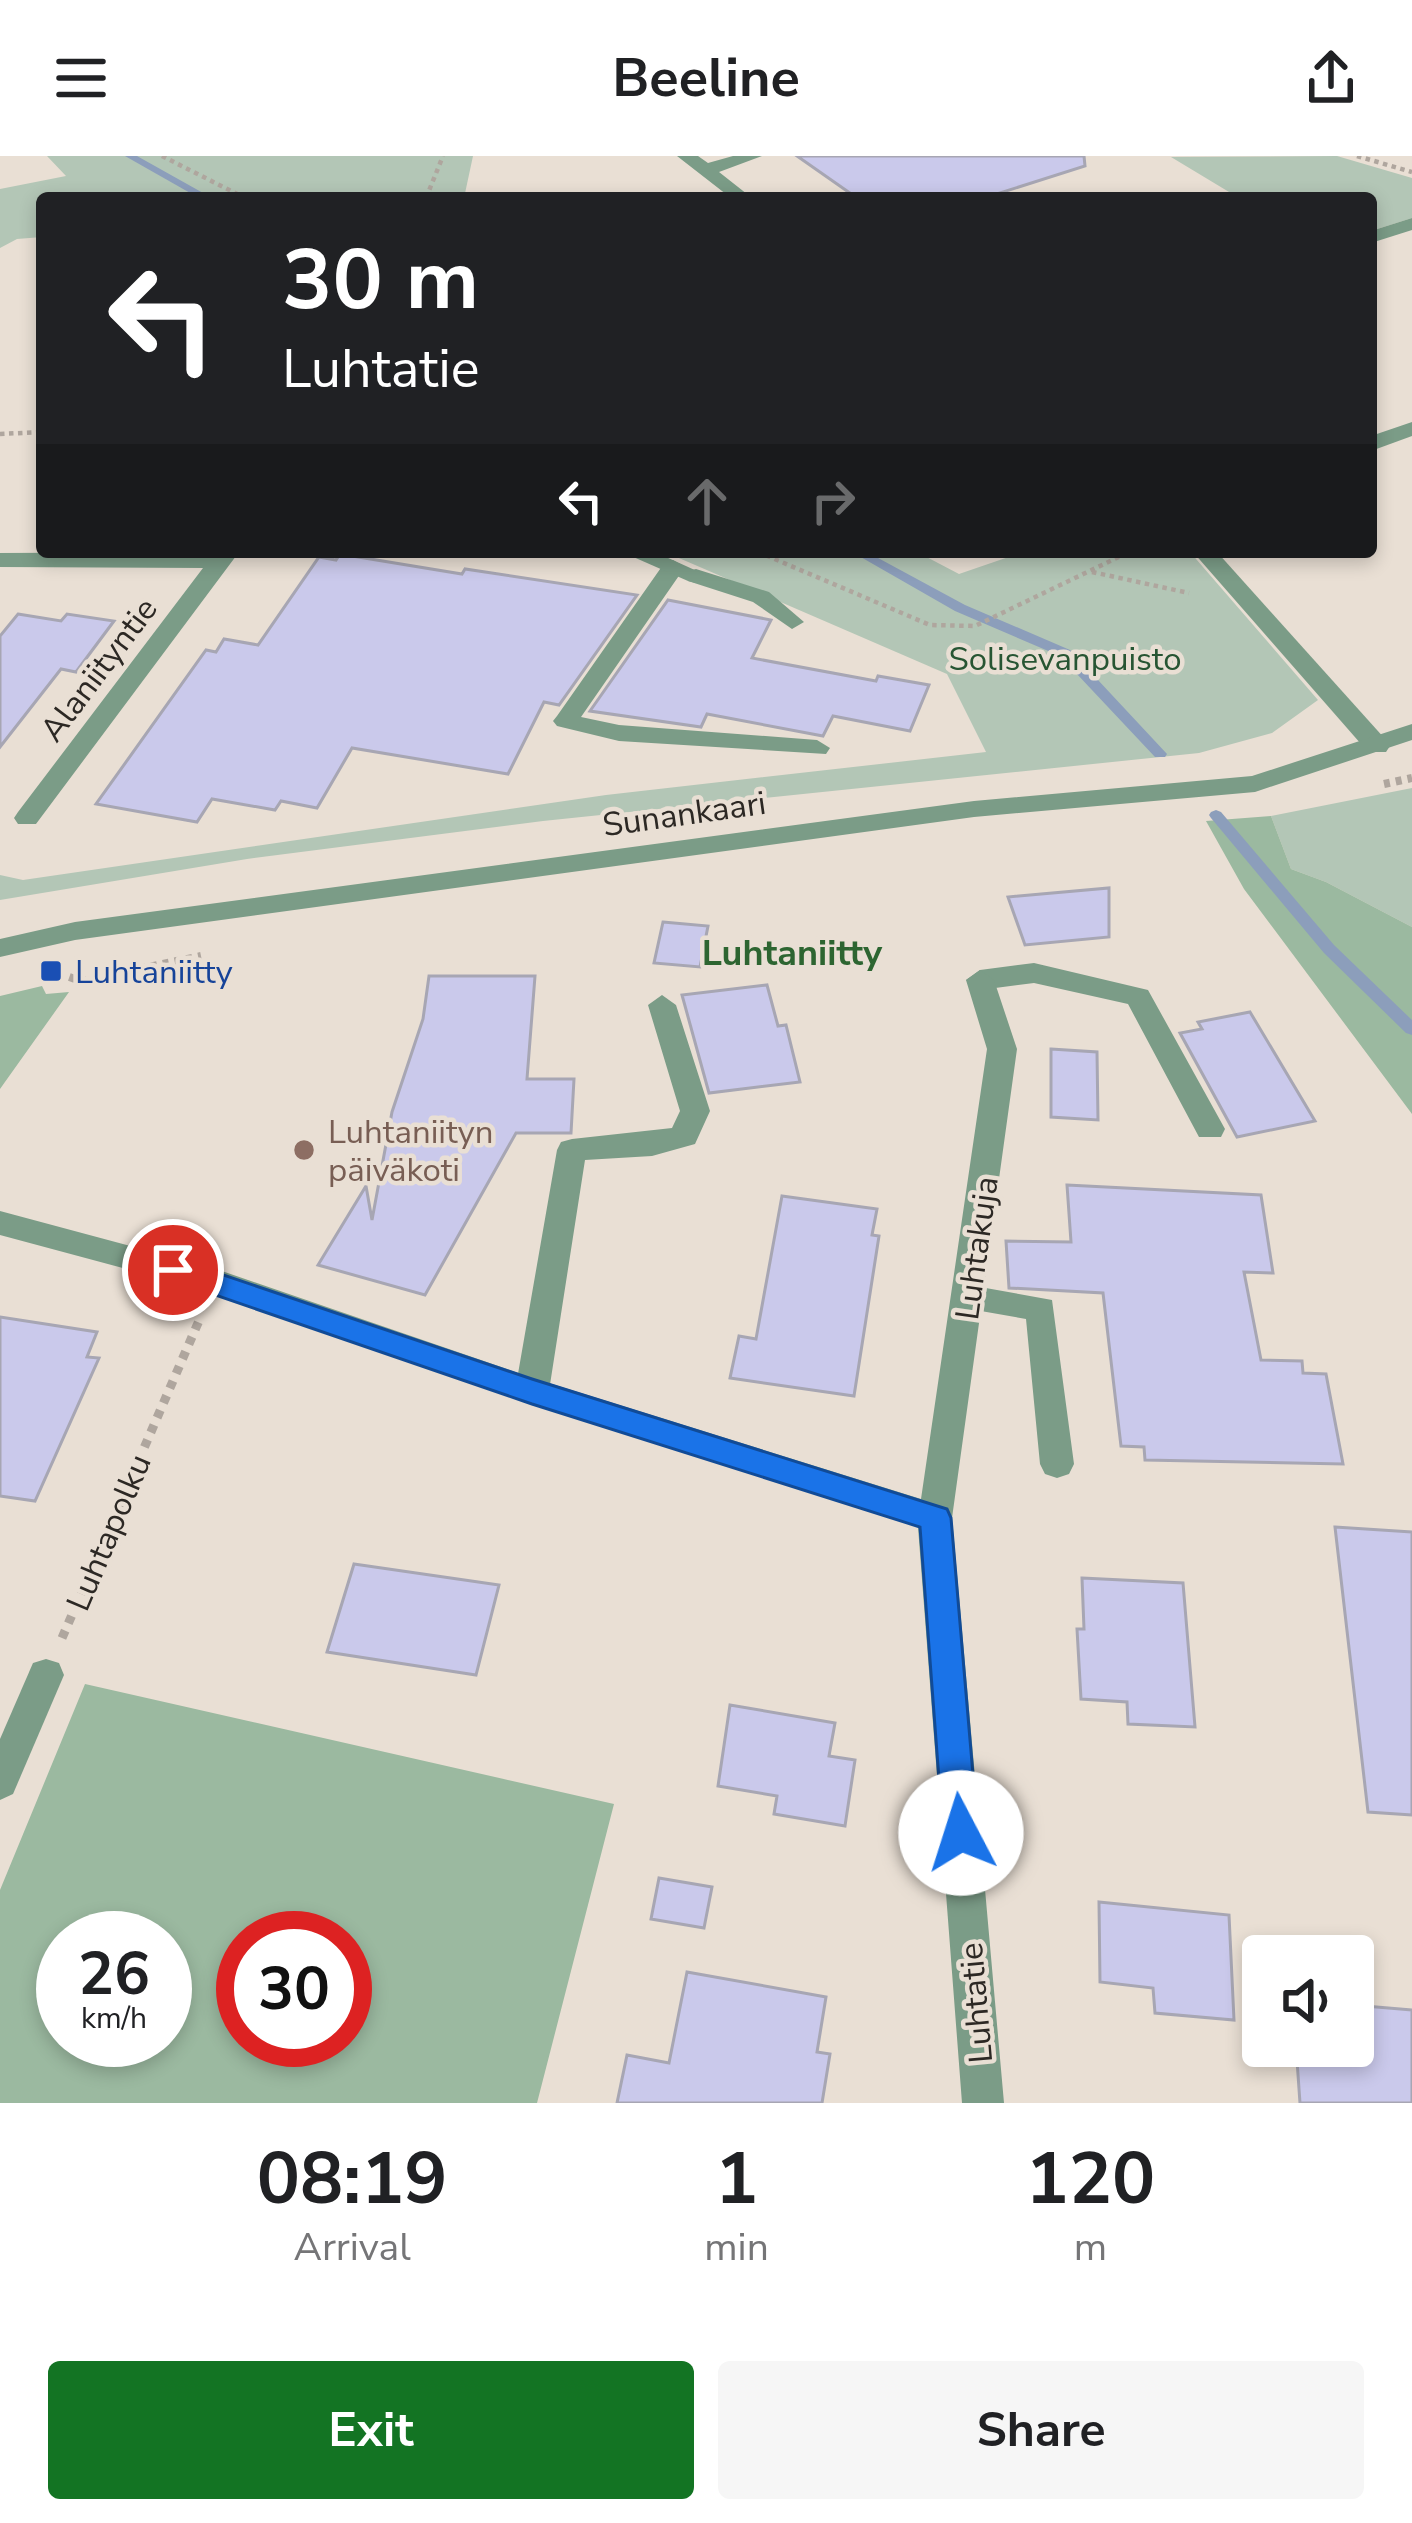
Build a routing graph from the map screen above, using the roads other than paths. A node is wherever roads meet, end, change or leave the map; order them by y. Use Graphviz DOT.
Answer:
graph roads {
  1 [pos="686,156"];
  2 [pos="753,156"];
  3 [pos="705,170"];
  4 [pos="735,192"];
  5 [pos="1412,224"];
  6 [pos="1377,235"];
  7 [pos="1412,428"];
  8 [pos="1377,442"];
  9 [pos="112,558"];
  10 [pos="222,558"];
  11 [pos="650,558"];
  12 [pos="1210,558"];
  13 [pos="0,560"];
  14 [pos="685,571"];
  15 [pos="792,622"];
  16 [pos="1412,732"];
  17 [pos="1377,746"];
  18 [pos="818,748"];
  19 [pos="1412,748"];
  20 [pos="27,818"];
  21 [pos="0,948"];
  22 [pos="662,1005"];
  23 [pos="1210,1129"];
  24 [pos="0,1223"];
  25 [pos="969,1298"];
  26 [pos="532,1391"];
  27 [pos="1057,1464"];
  28 [pos="935,1518"];
  29 [pos="46,1676"];
  30 [pos="0,1782"];
  31 [pos="983,2103"];
  1 -- 3 [label="street"];
  2 -- 3 [label="street"];
  3 -- 4 [label="street"];
  5 -- 6 [label="street"];
  7 -- 8 [label="street"];
  9 -- 13 [label="street, Alaniityntie"];
  10 -- 20 [label="street, Alaniityntie"];
  11 -- 14 [label="street"];
  12 -- 17 [label="street"];
  14 -- 15 [label="street"];
  14 -- 18 [label="street"];
  16 -- 17 [label="street, Sunankaari"];
  17 -- 19 [label="street, Sunankaari"];
  17 -- 21 [label="street, Sunankaari"];
  22 -- 26 [label="street"];
  23 -- 25 [label="street, Luhtakuja"];
  24 -- 26 [label="street"];
  25 -- 27 [label="street"];
  25 -- 28 [label="street, Luhtakuja"];
  26 -- 28 [label="street"];
  28 -- 31 [label="street, Luhtatie"];
  29 -- 30 [label="street"];
}
